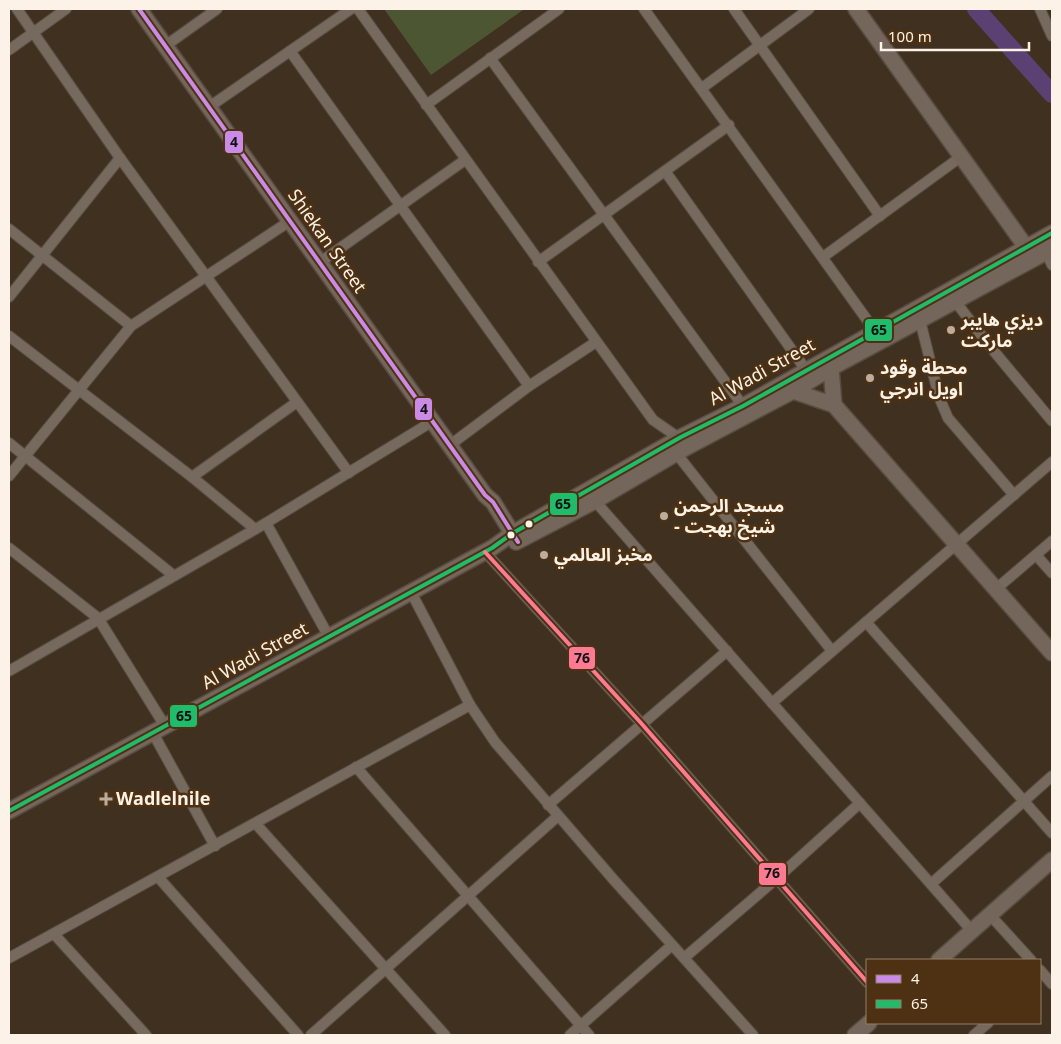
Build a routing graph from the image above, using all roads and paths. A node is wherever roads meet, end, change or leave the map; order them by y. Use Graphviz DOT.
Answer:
graph roads {
  1 [pos="17,9"];
  2 [pos="66,9"];
  3 [pos="139,9"];
  4 [pos="217,9"];
  5 [pos="351,9"];
  6 [pos="358,9"];
  7 [pos="559,9"];
  8 [pos="644,9"];
  9 [pos="734,9"];
  10 [pos="809,9"];
  11 [pos="856,9"];
  12 [pos="1040,9"];
  13 [pos="547,12"];
  14 [pos="33,32"];
  15 [pos="1052,36"];
  16 [pos="760,45"];
  17 [pos="166,46"];
  18 [pos="9,50"];
  19 [pos="290,51"];
  20 [pos="490,58"];
  21 [pos="702,88"];
  22 [pos="426,104"];
  23 [pos="209,107"];
  24 [pos="728,125"];
  25 [pos="962,156"];
  26 [pos="120,158"];
  27 [pos="465,160"];
  28 [pos="665,171"];
  29 [pos="400,206"];
  30 [pos="604,215"];
  31 [pos="880,216"];
  32 [pos="290,221"];
  33 [pos="9,230"];
  34 [pos="1052,233"];
  35 [pos="1026,247"];
  36 [pos="40,255"];
  37 [pos="1050,255"];
  38 [pos="823,257"];
  39 [pos="538,262"];
  40 [pos="319,263"];
  41 [pos="206,277"];
  42 [pos="9,297"];
  43 [pos="955,301"];
  44 [pos="920,320"];
  45 [pos="131,326"];
  46 [pos="875,332"];
  47 [pos="9,336"];
  48 [pos="596,342"];
  49 [pos="831,368"];
  50 [pos="806,370"];
  51 [pos="528,386"];
  52 [pos="77,391"];
  53 [pos="793,391"];
  54 [pos="297,402"];
  55 [pos="834,405"];
  56 [pos="743,406"];
  57 [pos="434,421"];
  58 [pos="1052,421"];
  59 [pos="9,443"];
  60 [pos="450,445"];
  61 [pos="681,446"];
  62 [pos="26,456"];
  63 [pos="1052,462"];
  64 [pos="349,473"];
  65 [pos="9,476"];
  66 [pos="192,477"];
  67 [pos="1014,495"];
  68 [pos="595,501"];
  69 [pos="266,523"];
  70 [pos="255,529"];
  71 [pos="512,539"];
  72 [pos="1052,541"];
  73 [pos="956,545"];
  74 [pos="9,548"];
  75 [pos="488,550"];
  76 [pos="1036,555"];
  77 [pos="1052,573"];
  78 [pos="172,575"];
  79 [pos="996,589"];
  80 [pos="411,592"];
  81 [pos="98,618"];
  82 [pos="866,622"];
  83 [pos="330,636"];
  84 [pos="726,651"];
  85 [pos="832,651"];
  86 [pos="1052,653"];
  87 [pos="9,659"];
  88 [pos="13,668"];
  89 [pos="772,703"];
  90 [pos="470,705"];
  91 [pos="641,723"];
  92 [pos="159,729"];
  93 [pos="356,767"];
  94 [pos="1052,776"];
  95 [pos="1024,801"];
  96 [pos="860,803"];
  97 [pos="548,805"];
  98 [pos="9,811"];
  99 [pos="558,816"];
  100 [pos="256,824"];
  101 [pos="1052,833"];
  102 [pos="215,846"];
  103 [pos="1052,860"];
  104 [pos="158,877"];
  105 [pos="776,879"];
  106 [pos="931,884"];
  107 [pos="469,896"];
  108 [pos="990,915"];
  109 [pos="972,931"];
  110 [pos="54,934"];
  111 [pos="672,945"];
  112 [pos="9,958"];
  113 [pos="684,958"];
  114 [pos="940,959"];
  115 [pos="1030,959"];
  116 [pos="1052,966"];
  117 [pos="386,970"];
  118 [pos="1041,974"];
  119 [pos="866,981"];
  120 [pos="1052,984"];
  121 [pos="868,1024"];
  122 [pos="987,1024"];
  123 [pos="581,1026"];
  124 [pos="146,1035"];
  125 [pos="298,1035"];
  126 [pos="311,1035"];
  127 [pos="445,1035"];
  128 [pos="570,1035"];
  129 [pos="589,1035"];
  130 [pos="753,1035"];
  131 [pos="855,1035"];
  132 [pos="974,1035"];
  1 -- 14 [label="street"];
  2 -- 14 [label="street"];
  3 -- 17 [label="main road, Shiekan Street"];
  4 -- 17 [label="street"];
  5 -- 19 [label="street"];
  6 -- 22 [label="street"];
  7 -- 13 [label="street"];
  8 -- 21 [label="street"];
  9 -- 16 [label="street"];
  10 -- 16 [label="street"];
  11 -- 25 [label="main road"];
  12 -- 15 [label="street"];
  13 -- 20 [label="street"];
  14 -- 18 [label="street"];
  14 -- 26 [label="street"];
  16 -- 21 [label="street"];
  16 -- 31 [label="street"];
  17 -- 23 [label="main road, Shiekan Street"];
  19 -- 23 [label="street"];
  19 -- 29 [label="street"];
  20 -- 22 [label="street"];
  20 -- 30 [label="street"];
  21 -- 24 [label="street"];
  22 -- 27 [label="street"];
  23 -- 32 [label="main road, Shiekan Street"];
  24 -- 28 [label="street"];
  24 -- 38 [label="street"];
  25 -- 31 [label="street"];
  25 -- 35 [label="main road"];
  26 -- 36 [label="street"];
  26 -- 41 [label="street"];
  27 -- 29 [label="street"];
  27 -- 39 [label="street"];
  28 -- 30 [label="street"];
  28 -- 50 [label="street"];
  29 -- 40 [label="street"];
  29 -- 51 [label="street"];
  30 -- 39 [label="street"];
  30 -- 56 [label="street"];
  31 -- 38 [label="street"];
  32 -- 40 [label="main road, Shiekan Street"];
  32 -- 41 [label="street"];
  33 -- 36 [label="street"];
  34 -- 35 [label="main road, Al Wadi Street"];
  35 -- 46 [label="main road, Al Wadi Street"];
  36 -- 42 [label="street"];
  36 -- 45 [label="street"];
  37 -- 43 [label="main road, Al Wadi Street"];
  38 -- 46 [label="street"];
  39 -- 48 [label="street"];
  40 -- 57 [label="main road, Shiekan Street"];
  41 -- 45 [label="street"];
  41 -- 54 [label="street"];
  43 -- 44 [label="main road, Al Wadi Street"];
  43 -- 58 [label="street"];
  44 -- 49 [label="main road, Al Wadi Street"];
  44 -- 67 [label="street"];
  45 -- 52 [label="street"];
  46 -- 50 [label="main road, Al Wadi Street"];
  47 -- 52 [label="street"];
  48 -- 51 [label="street"];
  48 -- 61 [label="street"];
  49 -- 53 [label="main road, Al Wadi Street"];
  49 -- 55 [label="main road"];
  50 -- 56 [label="main road, Al Wadi Street"];
  51 -- 60 [label="street"];
  52 -- 62 [label="street"];
  52 -- 66 [label="street"];
  53 -- 55 [label="main road"];
  53 -- 61 [label="main road, Al Wadi Street"];
  54 -- 64 [label="street"];
  54 -- 66 [label="street"];
  55 -- 73 [label="main road"];
  56 -- 61 [label="main road, Al Wadi Street"];
  57 -- 60 [label="main road, Shiekan Street"];
  57 -- 64 [label="street"];
  59 -- 62 [label="street"];
  60 -- 71 [label="main road, Shiekan Street"];
  61 -- 68 [label="main road, Al Wadi Street"];
  61 -- 71 [label="main road, Al Wadi Street"];
  61 -- 85 [label="street"];
  62 -- 65 [label="street"];
  62 -- 78 [label="street"];
  63 -- 67 [label="street"];
  64 -- 69 [label="street"];
  66 -- 70 [label="street"];
  67 -- 73 [label="street"];
  68 -- 71 [label="main road, Al Wadi Street"];
  68 -- 84 [label="street"];
  69 -- 70 [label="street"];
  69 -- 83 [label="street"];
  70 -- 78 [label="street"];
  71 -- 75 [label="main road, Al Wadi Street"];
  72 -- 76 [label="street"];
  73 -- 79 [label="main road"];
  73 -- 82 [label="street"];
  74 -- 81 [label="street"];
  75 -- 80 [label="main road, Al Wadi Street"];
  75 -- 91 [label="street"];
  76 -- 77 [label="street"];
  76 -- 79 [label="street"];
  78 -- 81 [label="street"];
  79 -- 86 [label="main road"];
  80 -- 83 [label="main road, Al Wadi Street"];
  80 -- 90 [label="street"];
  81 -- 88 [label="street"];
  81 -- 92 [label="street"];
  82 -- 85 [label="street"];
  82 -- 95 [label="street"];
  83 -- 92 [label="main road, Al Wadi Street"];
  84 -- 89 [label="street"];
  84 -- 91 [label="street"];
  85 -- 89 [label="street"];
  87 -- 88 [label="street"];
  89 -- 96 [label="street"];
  90 -- 93 [label="street"];
  90 -- 97 [label="street"];
  91 -- 97 [label="street"];
  91 -- 105 [label="street"];
  92 -- 98 [label="main road, Al Wadi Street"];
  92 -- 102 [label="street"];
  93 -- 100 [label="street"];
  93 -- 107 [label="street"];
  94 -- 95 [label="street"];
  95 -- 101 [label="street"];
  95 -- 106 [label="street"];
  96 -- 105 [label="street"];
  96 -- 106 [label="street"];
  97 -- 99 [label="street"];
  99 -- 107 [label="street"];
  99 -- 111 [label="street"];
  100 -- 102 [label="street"];
  100 -- 117 [label="street"];
  102 -- 104 [label="street"];
  103 -- 108 [label="main road"];
  104 -- 110 [label="street"];
  104 -- 125 [label="street"];
  105 -- 113 [label="street"];
  105 -- 119 [label="street"];
  106 -- 109 [label="street"];
  107 -- 117 [label="street"];
  107 -- 123 [label="street"];
  108 -- 109 [label="main road"];
  108 -- 115 [label="street"];
  109 -- 114 [label="main road"];
  110 -- 112 [label="street"];
  110 -- 124 [label="street"];
  111 -- 113 [label="street"];
  111 -- 123 [label="street"];
  113 -- 130 [label="street"];
  116 -- 118 [label="street"];
  117 -- 126 [label="street"];
  117 -- 127 [label="street"];
  118 -- 120 [label="street"];
  121 -- 131 [label="main road"];
  122 -- 132 [label="street"];
  123 -- 128 [label="street"];
  123 -- 129 [label="street"];
}
